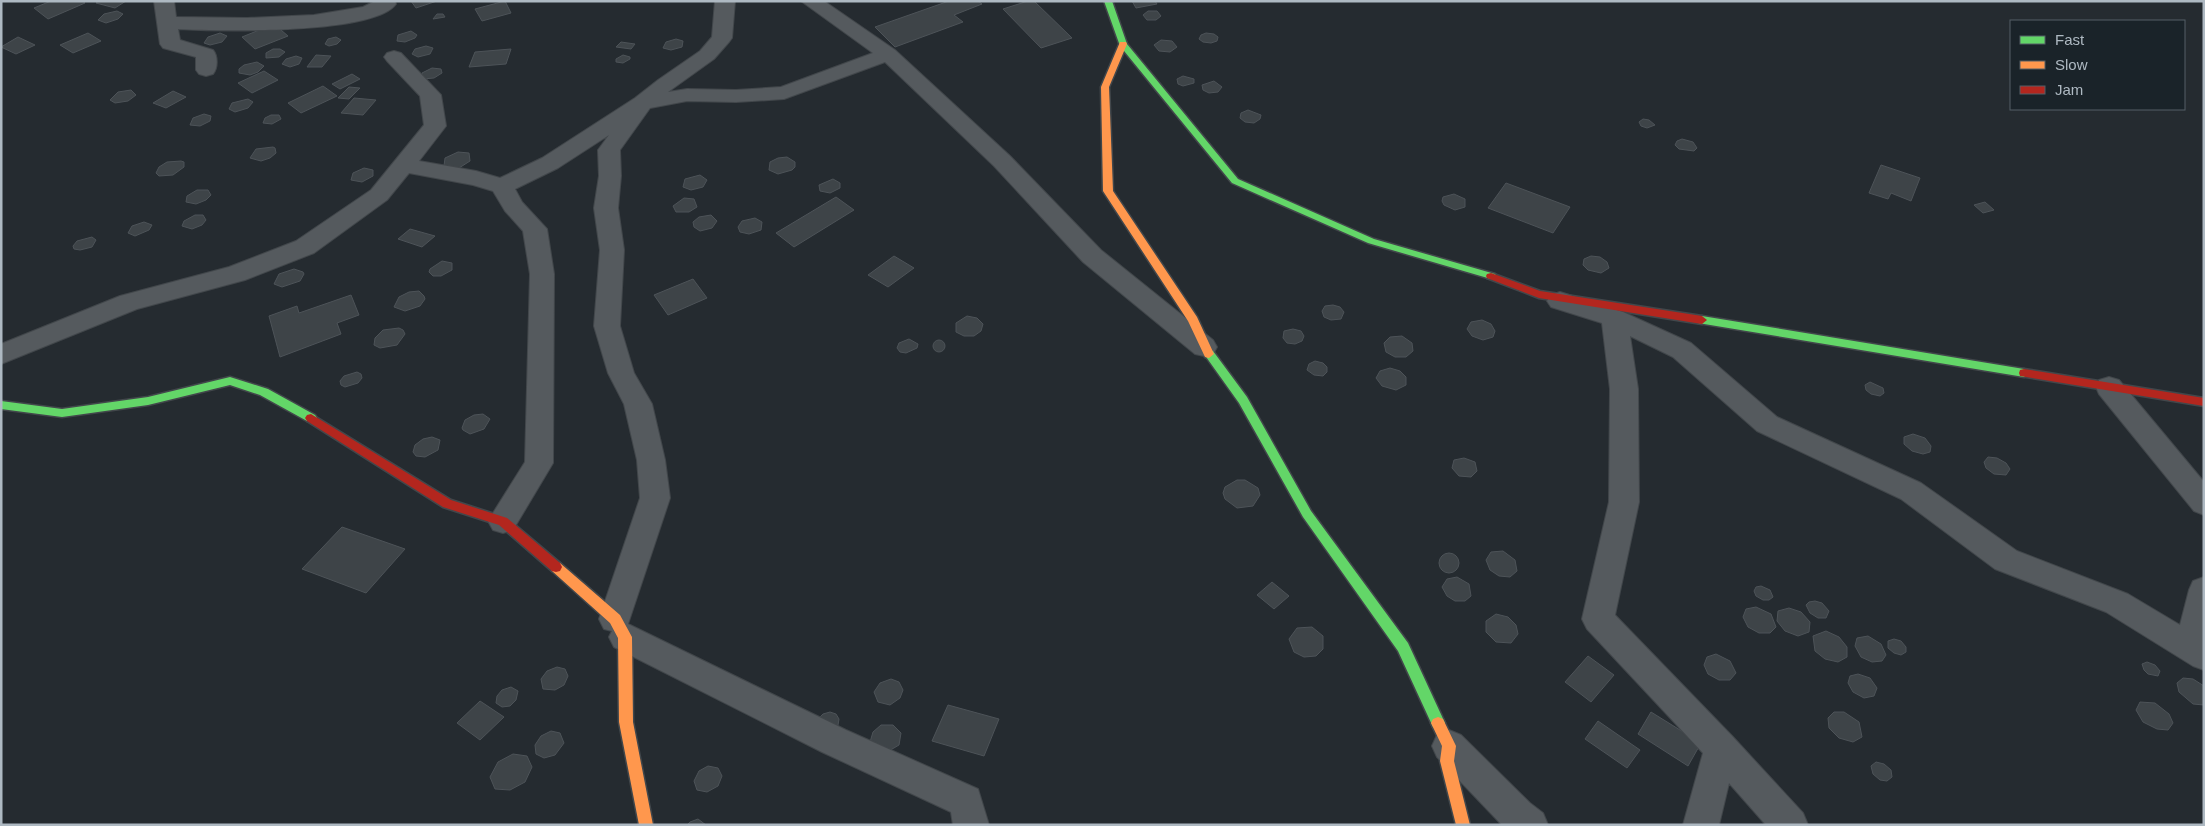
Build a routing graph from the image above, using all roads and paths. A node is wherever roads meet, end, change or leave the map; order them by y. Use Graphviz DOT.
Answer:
graph roads {
  1 [pos="164,1"];
  2 [pos="385,1"];
  3 [pos="725,1"];
  4 [pos="811,1"];
  5 [pos="1108,1"];
  6 [pos="168,22"];
  7 [pos="1123,44"];
  8 [pos="888,54"];
  9 [pos="394,57"];
  10 [pos="206,70"];
  11 [pos="644,104"];
  12 [pos="403,165"];
  13 [pos="502,186"];
  14 [pos="1539,294"];
  15 [pos="1614,318"];
  16 [pos="1204,346"];
  17 [pos="1,355"];
  18 [pos="2109,387"];
  19 [pos="2204,402"];
  20 [pos="1,404"];
  21 [pos="2204,503"];
  22 [pos="503,521"];
  23 [pos="2204,590"];
  24 [pos="620,628"];
  25 [pos="2197,652"];
  26 [pos="1449,746"];
  27 [pos="1722,748"];
  28 [pos="646,825"];
  29 [pos="970,825"];
  30 [pos="1463,825"];
  31 [pos="1530,825"];
  32 [pos="1701,825"];
  33 [pos="1790,825"];
  1 -- 6 [label="street"];
  2 -- 6 [label="street"];
  3 -- 11 [label="street"];
  4 -- 8 [label="street"];
  5 -- 7 [label="street"];
  6 -- 10 [label="street"];
  7 -- 14 [label="street"];
  7 -- 16 [label="street"];
  8 -- 11 [label="street"];
  8 -- 16 [label="street"];
  9 -- 12 [label="street"];
  11 -- 13 [label="street"];
  11 -- 24 [label="street"];
  12 -- 13 [label="street"];
  12 -- 17 [label="street"];
  13 -- 22 [label="street"];
  14 -- 15 [label="street"];
  14 -- 18 [label="street"];
  15 -- 25 [label="street"];
  15 -- 27 [label="street"];
  16 -- 26 [label="street"];
  18 -- 19 [label="street"];
  18 -- 21 [label="street"];
  20 -- 22 [label="street"];
  22 -- 24 [label="street"];
  23 -- 25 [label="street"];
  24 -- 28 [label="street"];
  24 -- 29 [label="street"];
  26 -- 30 [label="street"];
  26 -- 31 [label="street"];
  27 -- 32 [label="street"];
  27 -- 33 [label="street"];
}
